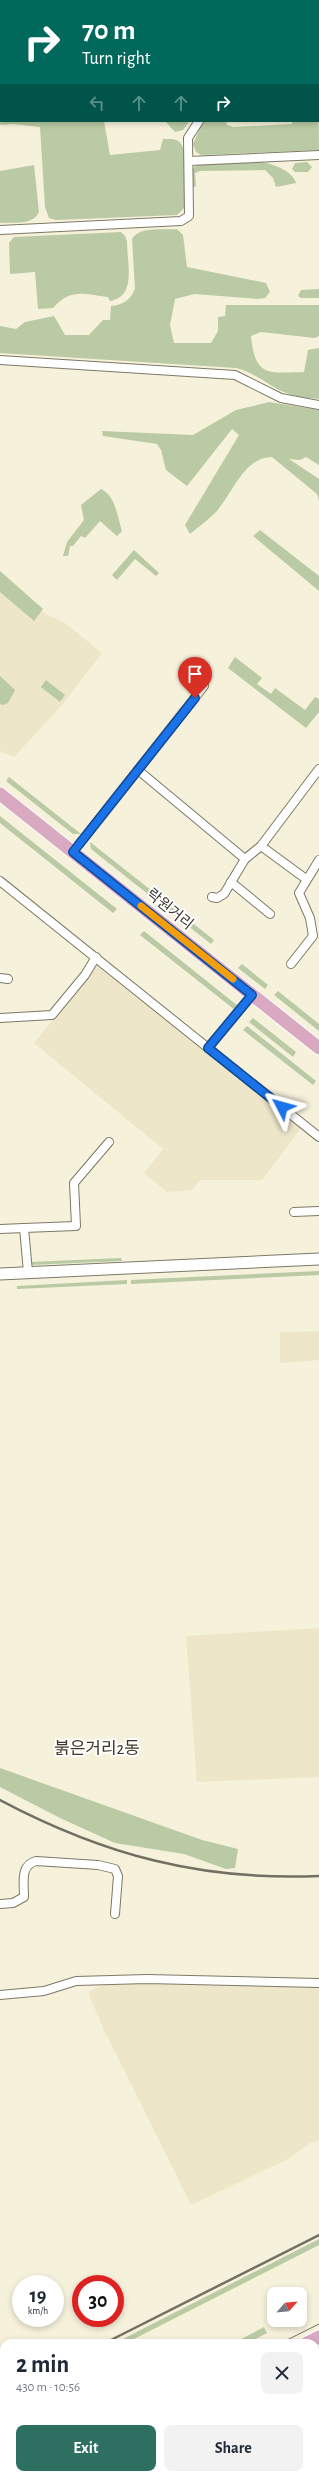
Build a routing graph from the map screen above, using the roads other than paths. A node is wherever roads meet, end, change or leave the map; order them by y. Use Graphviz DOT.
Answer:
graph roads {
  1 [pos="198,122"];
  2 [pos="319,155"];
  3 [pos="189,161"];
  4 [pos="0,230"];
  5 [pos="0,360"];
  6 [pos="319,406"];
  7 [pos="204,686"];
  8 [pos="319,769"];
  9 [pos="138,770"];
  10 [pos="0,794"];
  11 [pos="262,846"];
  12 [pos="73,852"];
  13 [pos="245,859"];
  14 [pos="319,860"];
  15 [pos="306,879"];
  16 [pos="0,880"];
  17 [pos="231,882"];
  18 [pos="212,897"];
  19 [pos="270,914"];
  20 [pos="316,939"];
  21 [pos="96,957"];
  22 [pos="291,964"];
  23 [pos="252,995"];
  24 [pos="0,1018"];
  25 [pos="208,1048"];
  26 [pos="319,1048"];
  27 [pos="319,1137"];
  28 [pos="109,1142"];
  29 [pos="319,1211"];
  30 [pos="294,1212"];
  31 [pos="0,1228"];
  32 [pos="24,1228"];
  33 [pos="319,1259"];
  34 [pos="28,1272"];
  35 [pos="0,1274"];
  36 [pos="0,1904"];
  37 [pos="115,1914"];
  38 [pos="319,1983"];
  39 [pos="0,1995"];
  1 -- 3 [label="street"];
  2 -- 3 [label="street"];
  3 -- 4 [label="street"];
  5 -- 6 [label="street"];
  7 -- 9 [label="street"];
  8 -- 11 [label="street"];
  9 -- 12 [label="street"];
  9 -- 13 [label="street"];
  10 -- 12 [label="main road, 락원거리"];
  11 -- 13 [label="street"];
  11 -- 15 [label="street"];
  12 -- 23 [label="main road, 락원거리"];
  13 -- 17 [label="street"];
  14 -- 15 [label="street"];
  15 -- 20 [label="street"];
  16 -- 21 [label="street"];
  17 -- 18 [label="street"];
  17 -- 19 [label="street"];
  20 -- 22 [label="street"];
  21 -- 24 [label="street"];
  21 -- 25 [label="street"];
  23 -- 25 [label="street"];
  23 -- 26 [label="main road, 락원거리"];
  25 -- 27 [label="street"];
  28 -- 32 [label="street"];
  29 -- 30 [label="street"];
  31 -- 32 [label="street"];
  32 -- 34 [label="street"];
  33 -- 34 [label="street"];
  34 -- 35 [label="street"];
  36 -- 37 [label="street"];
  38 -- 39 [label="street"];
}
